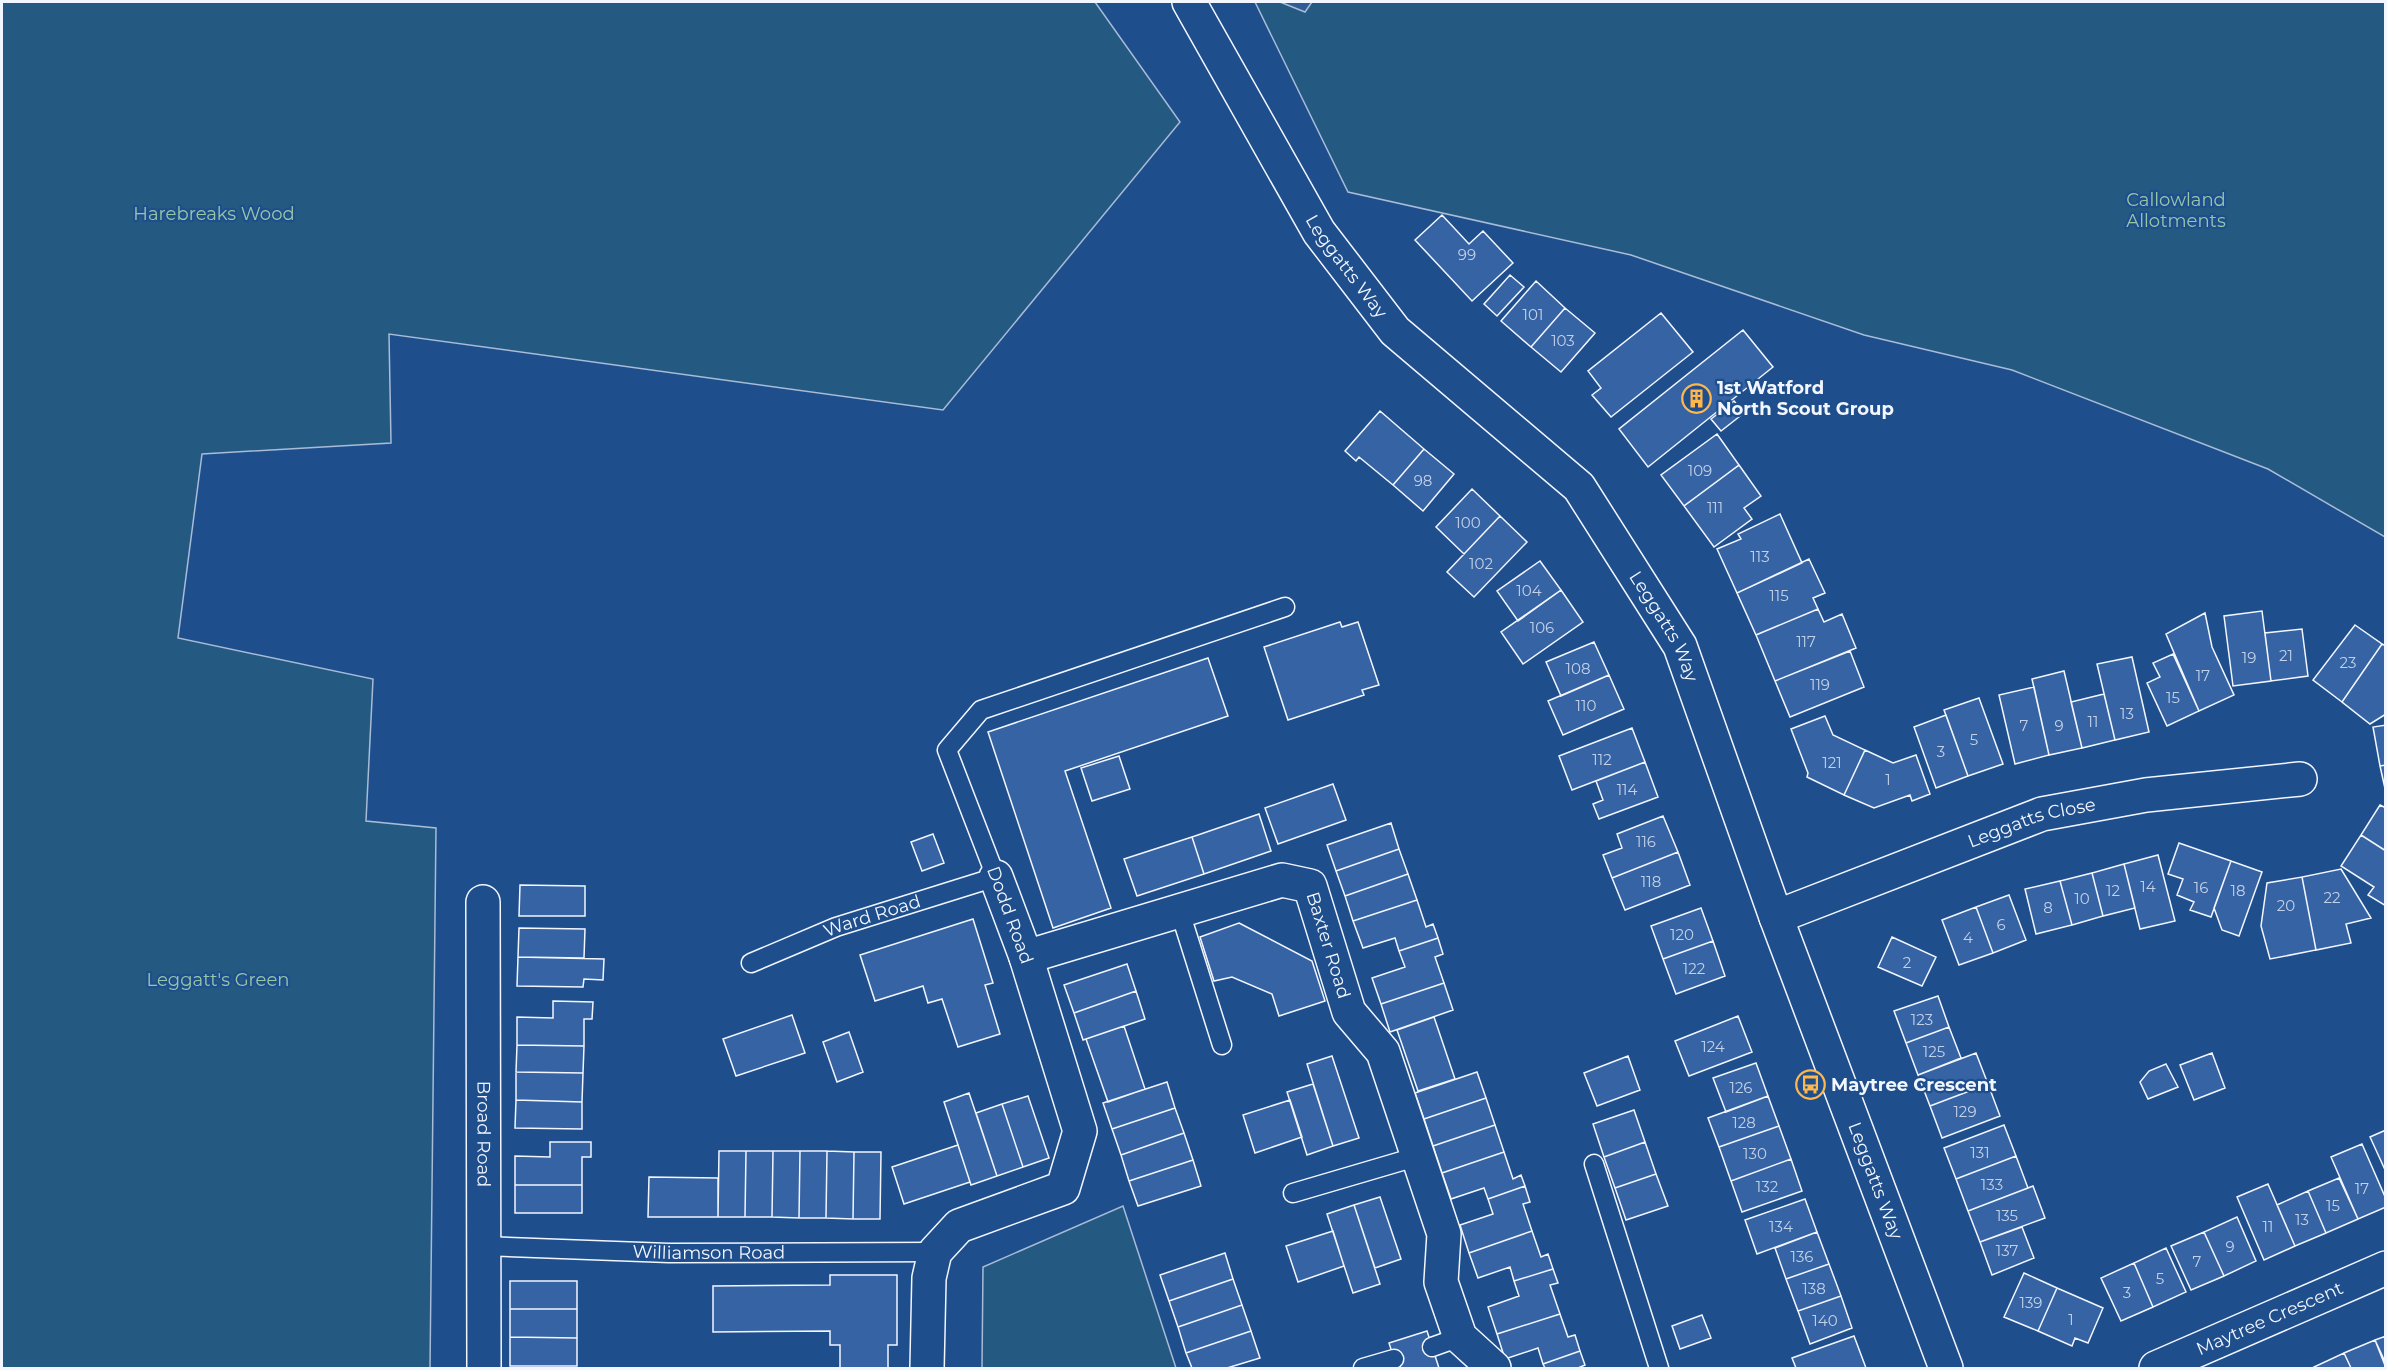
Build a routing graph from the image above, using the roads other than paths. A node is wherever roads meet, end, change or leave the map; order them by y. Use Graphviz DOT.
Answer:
graph roads {
  1 [pos="1189,2"];
  2 [pos="1285,607"];
  3 [pos="2300,779"];
  4 [pos="996,877"];
  5 [pos="483,902"];
  6 [pos="1180,912"];
  7 [pos="1776,917"];
  8 [pos="1026,957"];
  9 [pos="751,963"];
  10 [pos="1222,1045"];
  11 [pos="1419,1156"];
  12 [pos="1594,1164"];
  13 [pos="1293,1193"];
  14 [pos="484,1246"];
  15 [pos="935,1252"];
  16 [pos="2385,1268"];
  17 [pos="1394,1359"];
  18 [pos="484,1368"];
  19 [pos="927,1368"];
  20 [pos="1363,1368"];
  21 [pos="1494,1368"];
  22 [pos="1659,1368"];
  23 [pos="1946,1368"];
  24 [pos="2156,1368"];
  1 -- 7 [label="street, Leggatts Way"];
  2 -- 4 [label="lane, Dodd Road"];
  3 -- 7 [label="street, Leggatts Close"];
  4 -- 8 [label="street, Dodd Road"];
  4 -- 9 [label="lane, Ward Road"];
  5 -- 14 [label="street, Broad Road"];
  6 -- 8 [label="street, Baxter Road"];
  6 -- 10 [label="lane"];
  6 -- 11 [label="street, Baxter Road"];
  7 -- 23 [label="street, Leggatts Way"];
  8 -- 15 [label="street, Dodd Road"];
  11 -- 13 [label="lane"];
  11 -- 21 [label="street, Baxter Road"];
  12 -- 22 [label="lane"];
  14 -- 15 [label="lane, Williamson Road"];
  14 -- 18 [label="street, Broad Road"];
  15 -- 19 [label="street"];
  16 -- 24 [label="street, Maytree Crescent"];
  17 -- 20 [label="lane"];
}
